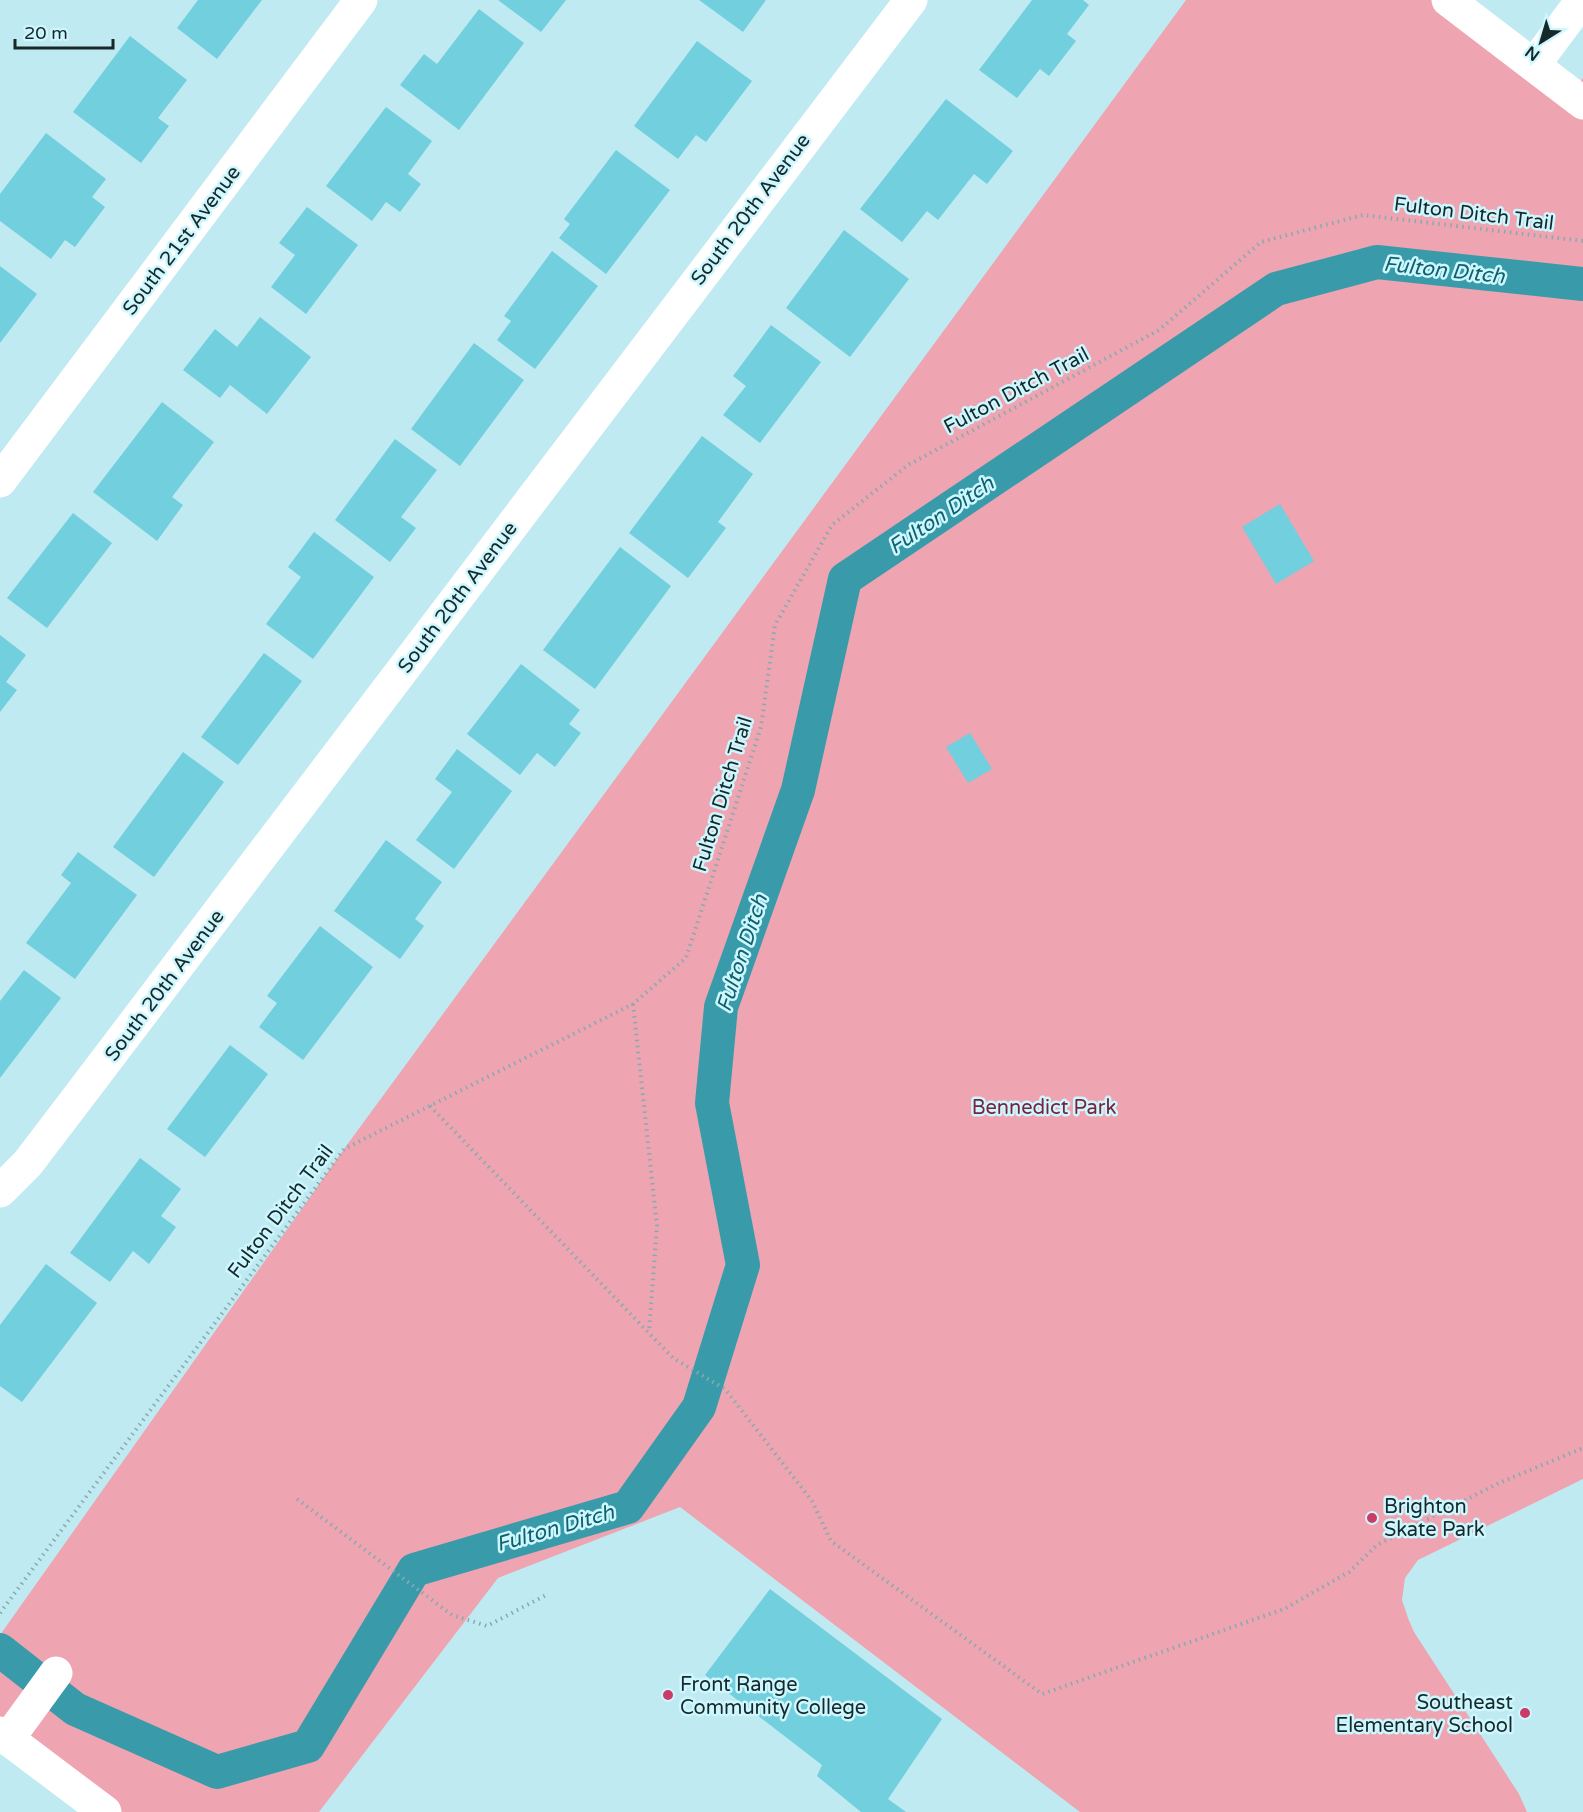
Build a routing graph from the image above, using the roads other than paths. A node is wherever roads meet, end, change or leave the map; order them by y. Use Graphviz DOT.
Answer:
graph roads {
  1 [pos="361,0"];
  2 [pos="910,0"];
  3 [pos="1448,0"];
  4 [pos="1582,0"];
  5 [pos="1534,65"];
  6 [pos="1579,91"];
  7 [pos="0,481"];
  8 [pos="0,1191"];
  9 [pos="56,1673"];
  10 [pos="4,1736"];
  11 [pos="105,1812"];
  1 -- 7 [label="street, South 21st Avenue"];
  2 -- 8 [label="street, South 20th Avenue"];
  3 -- 5 [label="street"];
  4 -- 5 [label="street"];
  5 -- 6 [label="street"];
  9 -- 10 [label="street"];
  10 -- 11 [label="street"];
}
